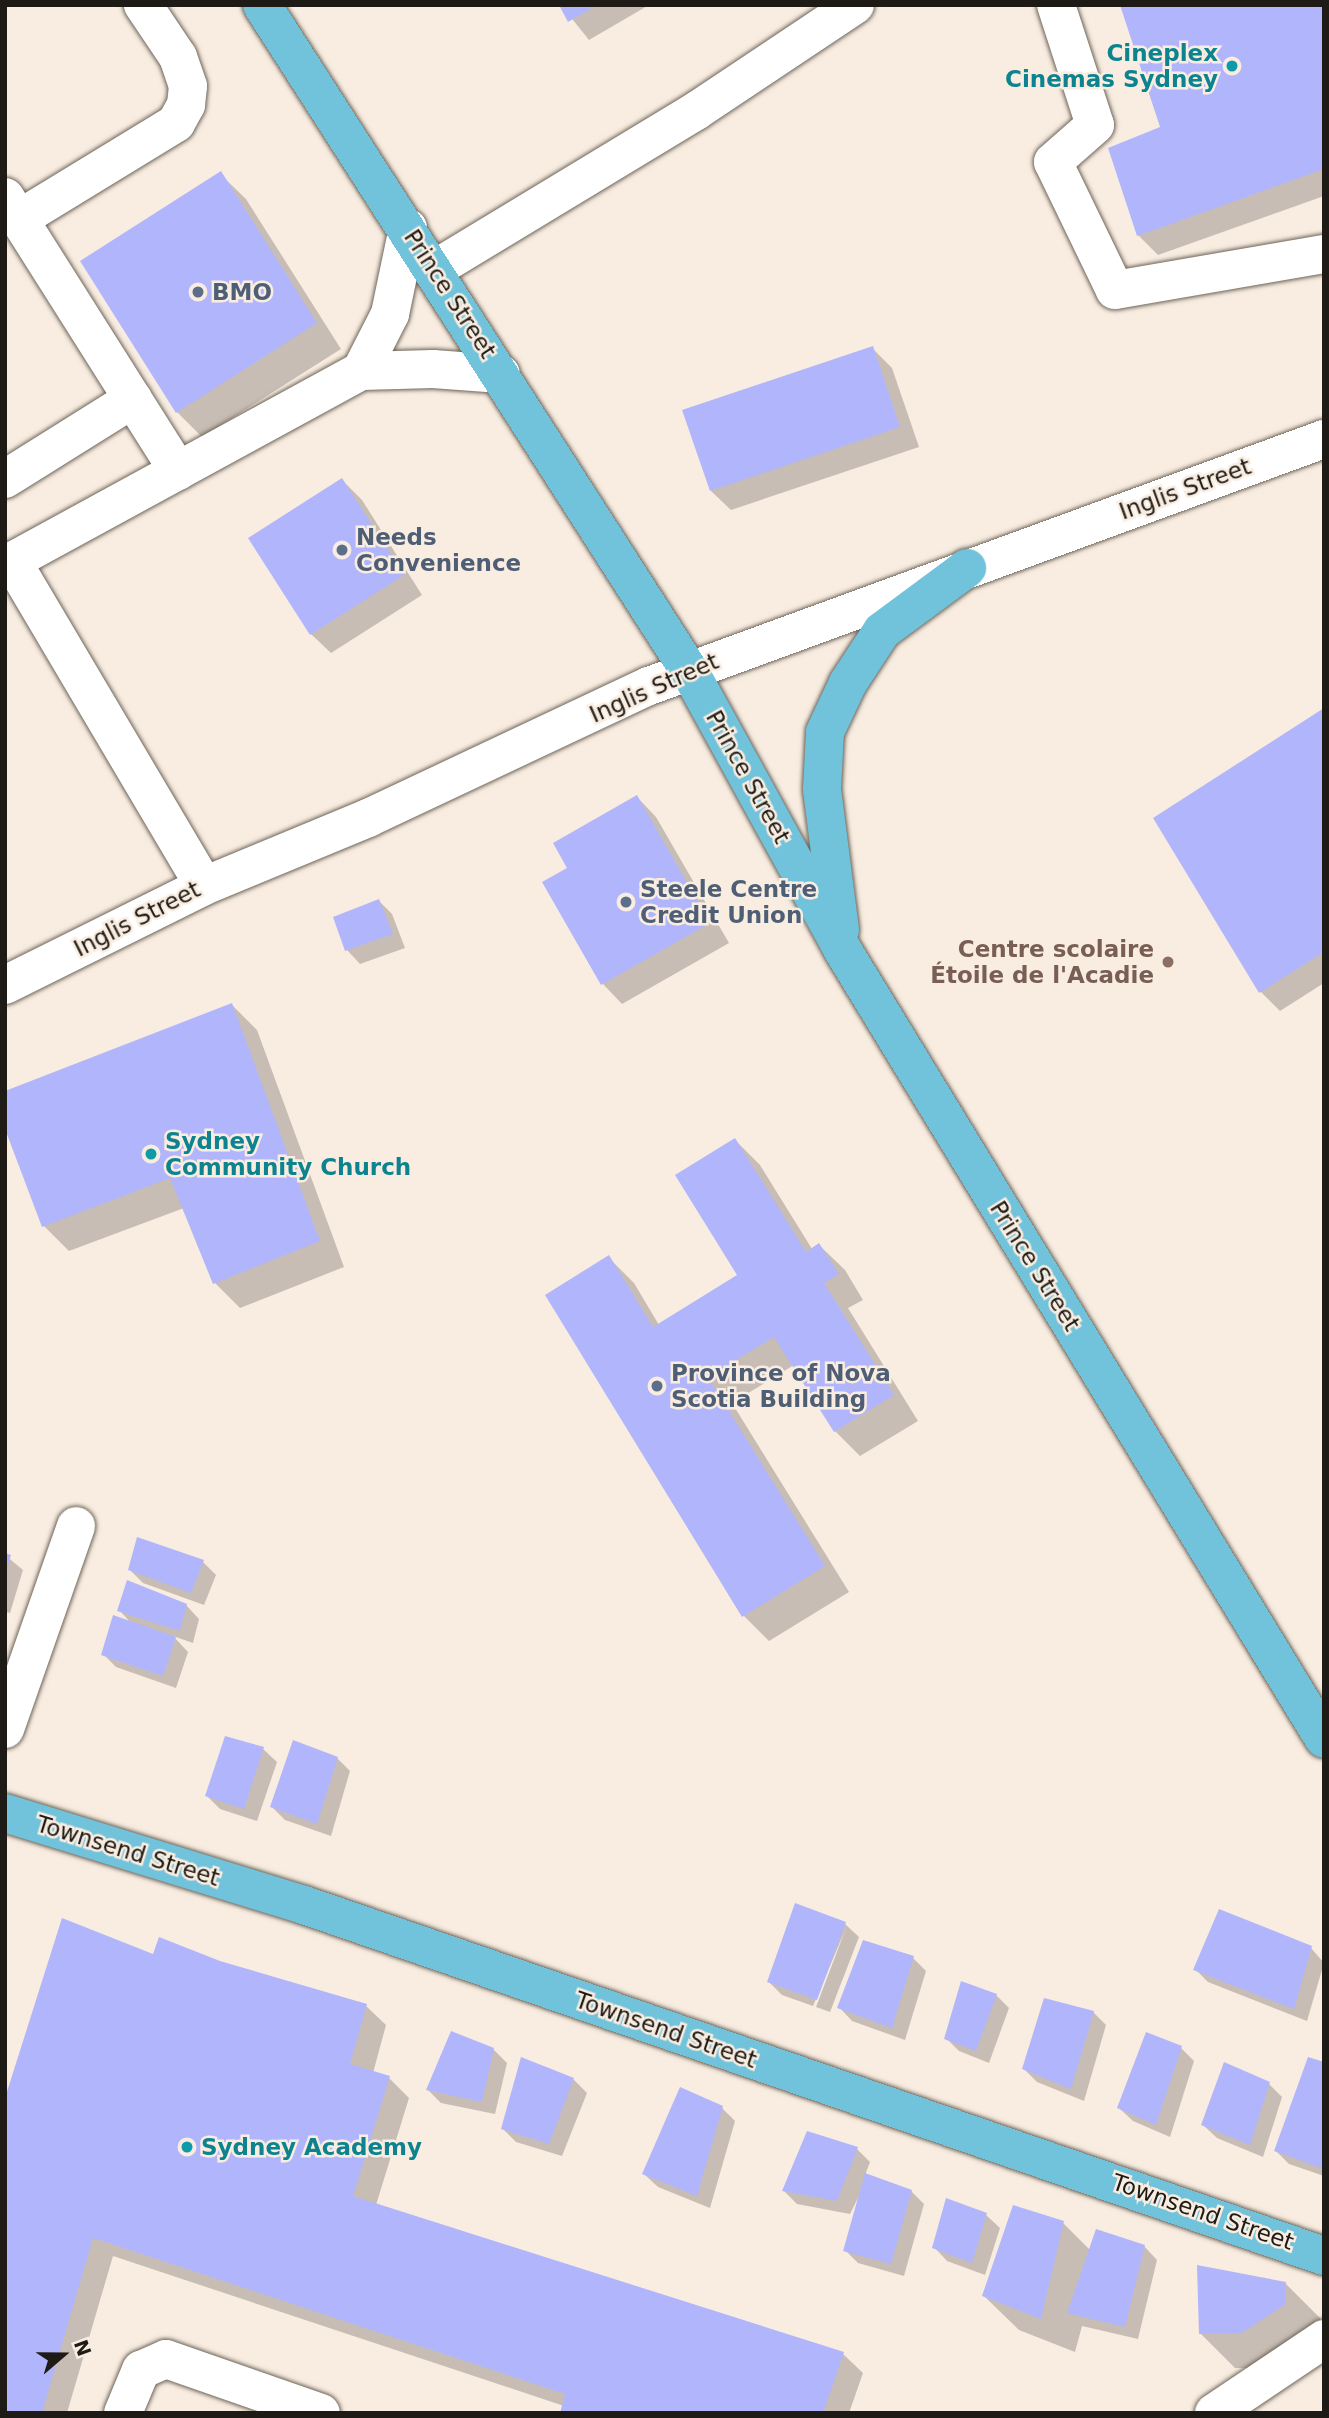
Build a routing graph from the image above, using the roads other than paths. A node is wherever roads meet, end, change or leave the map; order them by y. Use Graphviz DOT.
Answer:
graph roads {
  1 [pos="143,5"];
  2 [pos="262,5"];
  3 [pos="855,5"];
  4 [pos="1056,5"];
  5 [pos="12,208"];
  6 [pos="408,228"];
  7 [pos="1324,254"];
  8 [pos="435,269"];
  9 [pos="361,371"];
  10 [pos="501,373"];
  11 [pos="133,399"];
  12 [pos="1324,439"];
  13 [pos="178,471"];
  14 [pos="5,479"];
  15 [pos="9,563"];
  16 [pos="967,568"];
  17 [pos="690,672"];
  18 [pos="204,886"];
  19 [pos="842,949"];
  20 [pos="5,985"];
  21 [pos="76,1526"];
  22 [pos="5,1729"];
  23 [pos="1324,1739"];
  24 [pos="5,1813"];
  25 [pos="1324,2256"];
  26 [pos="1324,2339"];
  27 [pos="123,2413"];
  28 [pos="321,2413"];
  29 [pos="1214,2413"];
  1 -- 5 [label="street"];
  2 -- 6 [label="main road, Prince Street"];
  3 -- 8 [label="street"];
  4 -- 7 [label="street"];
  5 -- 11 [label="street"];
  6 -- 8 [label="main road, Prince Street"];
  6 -- 9 [label="street"];
  8 -- 10 [label="main road, Prince Street"];
  9 -- 10 [label="street"];
  9 -- 13 [label="street"];
  10 -- 17 [label="main road, Prince Street"];
  11 -- 13 [label="street"];
  11 -- 14 [label="street"];
  12 -- 16 [label="street, Inglis Street"];
  13 -- 15 [label="street"];
  15 -- 18 [label="street"];
  16 -- 17 [label="street, Inglis Street"];
  16 -- 19 [label="main road"];
  17 -- 18 [label="street, Inglis Street"];
  17 -- 19 [label="main road, Prince Street"];
  18 -- 20 [label="street, Inglis Street"];
  19 -- 23 [label="main road, Prince Street"];
  21 -- 22 [label="street"];
  24 -- 25 [label="main road, Townsend Street"];
  26 -- 29 [label="street"];
  27 -- 28 [label="street"];
}
